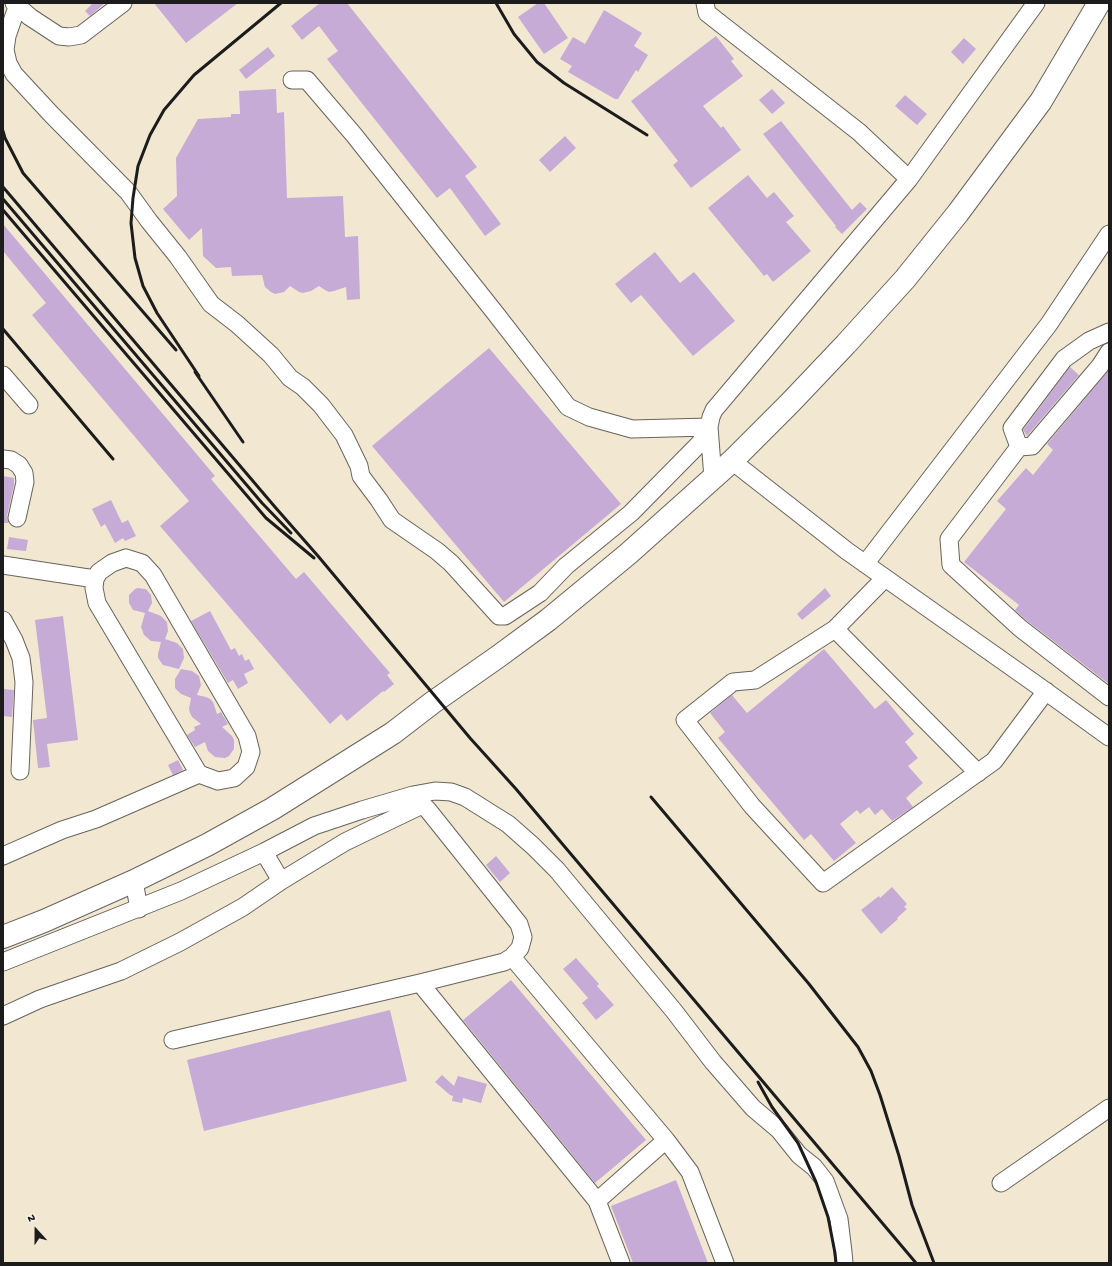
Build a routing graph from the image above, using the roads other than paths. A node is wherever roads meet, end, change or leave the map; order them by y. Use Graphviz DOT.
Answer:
graph roads {
  1 [pos="123,3"];
  2 [pos="705,3"];
  3 [pos="1036,3"];
  4 [pos="1099,3"];
  5 [pos="16,5"];
  6 [pos="292,80"];
  7 [pos="909,179"];
  8 [pos="1108,239"];
  9 [pos="1109,332"];
  10 [pos="1109,352"];
  11 [pos="3,375"];
  12 [pos="29,406"];
  13 [pos="709,427"];
  14 [pos="1019,447"];
  15 [pos="3,459"];
  16 [pos="732,461"];
  17 [pos="712,478"];
  18 [pos="17,518"];
  19 [pos="865,564"];
  20 [pos="3,565"];
  21 [pos="885,578"];
  22 [pos="95,579"];
  23 [pos="3,620"];
  24 [pos="835,629"];
  25 [pos="1046,691"];
  26 [pos="1109,697"];
  27 [pos="1109,737"];
  28 [pos="20,771"];
  29 [pos="978,773"];
  30 [pos="199,774"];
  31 [pos="418,800"];
  32 [pos="264,852"];
  33 [pos="3,856"];
  34 [pos="134,881"];
  35 [pos="281,881"];
  36 [pos="139,909"];
  37 [pos="3,937"];
  38 [pos="512,957"];
  39 [pos="3,962"];
  40 [pos="420,983"];
  41 [pos="3,1016"];
  42 [pos="173,1040"];
  43 [pos="1109,1108"];
  44 [pos="666,1140"];
  45 [pos="1001,1183"];
  46 [pos="597,1201"];
  47 [pos="621,1263"];
  48 [pos="725,1263"];
  49 [pos="844,1263"];
  1 -- 5 [label="street"];
  2 -- 7 [label="street"];
  3 -- 7 [label="street"];
  4 -- 16 [label="highway"];
  5 -- 13 [label="street"];
  6 -- 13 [label="street"];
  7 -- 13 [label="street"];
  8 -- 19 [label="street"];
  9 -- 14 [label="street"];
  10 -- 14 [label="street"];
  11 -- 12 [label="street"];
  13 -- 17 [label="street"];
  14 -- 26 [label="street"];
  15 -- 18 [label="street"];
  16 -- 17 [label="highway"];
  16 -- 19 [label="street"];
  17 -- 34 [label="highway"];
  19 -- 21 [label="street"];
  20 -- 22 [label="street"];
  21 -- 24 [label="street"];
  21 -- 25 [label="street"];
  22 -- 30 [label="street"];
  22 -- 30 [label="street"];
  23 -- 28 [label="street"];
  24 -- 29 [label="street"];
  24 -- 29 [label="street"];
  25 -- 27 [label="street"];
  25 -- 29 [label="street"];
  30 -- 33 [label="street"];
  31 -- 32 [label="street"];
  31 -- 35 [label="street"];
  31 -- 38 [label="street"];
  31 -- 49 [label="street"];
  32 -- 35 [label="street"];
  32 -- 36 [label="street"];
  34 -- 36 [label="street"];
  34 -- 37 [label="highway"];
  35 -- 41 [label="street"];
  36 -- 39 [label="street"];
  38 -- 40 [label="street"];
  38 -- 44 [label="street"];
  40 -- 42 [label="street"];
  40 -- 46 [label="street"];
  43 -- 45 [label="street"];
  44 -- 46 [label="street"];
  44 -- 48 [label="street"];
  46 -- 47 [label="street"];
}
